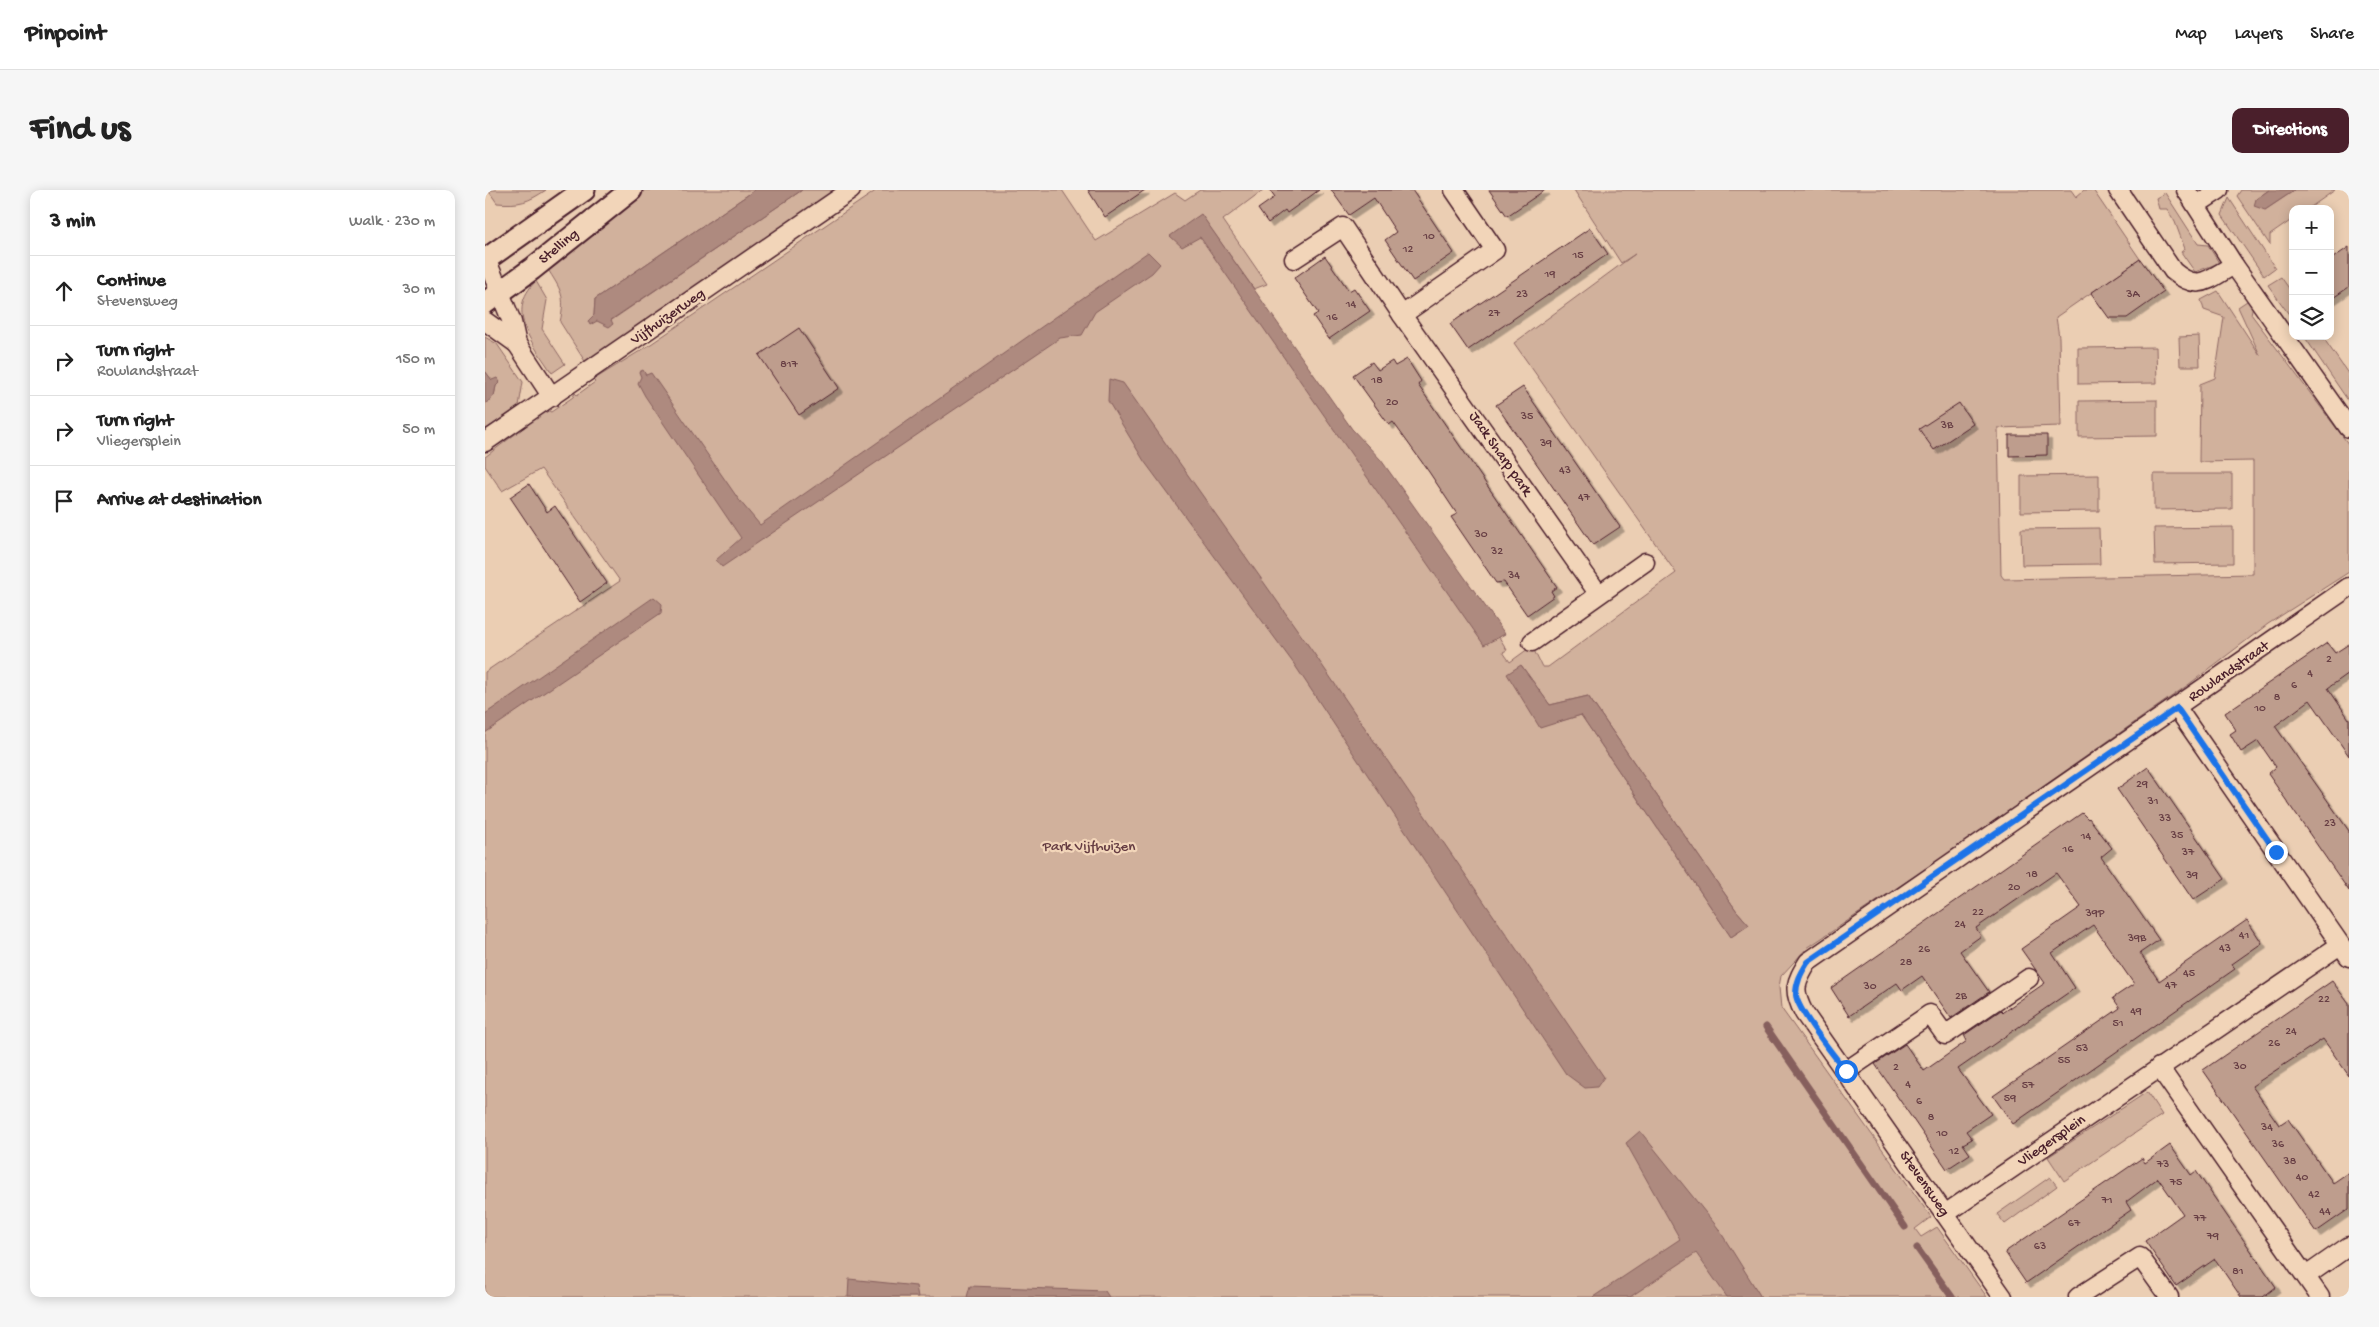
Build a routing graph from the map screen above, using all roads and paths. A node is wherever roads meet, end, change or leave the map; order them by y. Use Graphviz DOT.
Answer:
graph roads {
  1 [pos="584,190"];
  2 [pos="631,190"];
  3 [pos="851,190"];
  4 [pos="1454,190"];
  5 [pos="2118,190"];
  6 [pos="2186,190"];
  7 [pos="2219,190"];
  8 [pos="2196,205"];
  9 [pos="485,258"];
  10 [pos="1293,259"];
  11 [pos="2234,265"];
  12 [pos="493,297"];
  13 [pos="1402,315"];
  14 [pos="485,321"];
  15 [pos="517,344"];
  16 [pos="552,397"];
  17 [pos="2349,428"];
  18 [pos="485,442"];
  19 [pos="1645,562"];
  20 [pos="2349,587"];
  21 [pos="1598,593"];
  22 [pos="1531,642"];
  23 [pos="2177,708"];
  24 [pos="2345,951"];
  25 [pos="2029,978"];
  26 [pos="1803,1013"];
  27 [pos="2159,1067"];
  28 [pos="1846,1071"];
  29 [pos="1945,1214"];
  30 [pos="2349,1246"];
  31 [pos="2306,1276"];
  32 [pos="2003,1297"];
  33 [pos="2078,1297"];
  34 [pos="2169,1297"];
  35 [pos="2320,1297"];
  1 -- 9 [label="street, Stelling"];
  2 -- 12 [label="street, Stelling"];
  3 -- 16 [label="street, Vijfhuizerweg"];
  4 -- 13 [label="street"];
  5 -- 11 [label="street"];
  6 -- 8 [label="street"];
  7 -- 8 [label="street"];
  8 -- 11 [label="street"];
  9 -- 12 [label="street"];
  10 -- 13 [label="street, Jack Sharp park"];
  11 -- 17 [label="street"];
  12 -- 15 [label="street"];
  13 -- 21 [label="street, Jack Sharp park"];
  14 -- 15 [label="street"];
  15 -- 16 [label="street"];
  16 -- 18 [label="street, Vijfhuizerweg"];
  19 -- 21 [label="street"];
  20 -- 23 [label="street, Rowlandstraat"];
  21 -- 22 [label="street"];
  23 -- 24 [label="street, Vliegersplein"];
  23 -- 26 [label="street, Rowlandstraat"];
  24 -- 27 [label="street, Vliegersplein"];
  25 -- 28 [label="street"];
  26 -- 28 [label="street, Stevensweg"];
  27 -- 29 [label="street, Vliegersplein"];
  27 -- 31 [label="street"];
  28 -- 29 [label="street, Stevensweg"];
  29 -- 32 [label="street, Stevensweg"];
  30 -- 31 [label="street"];
  31 -- 35 [label="street"];
  33 -- 34 [label="street"];
}
